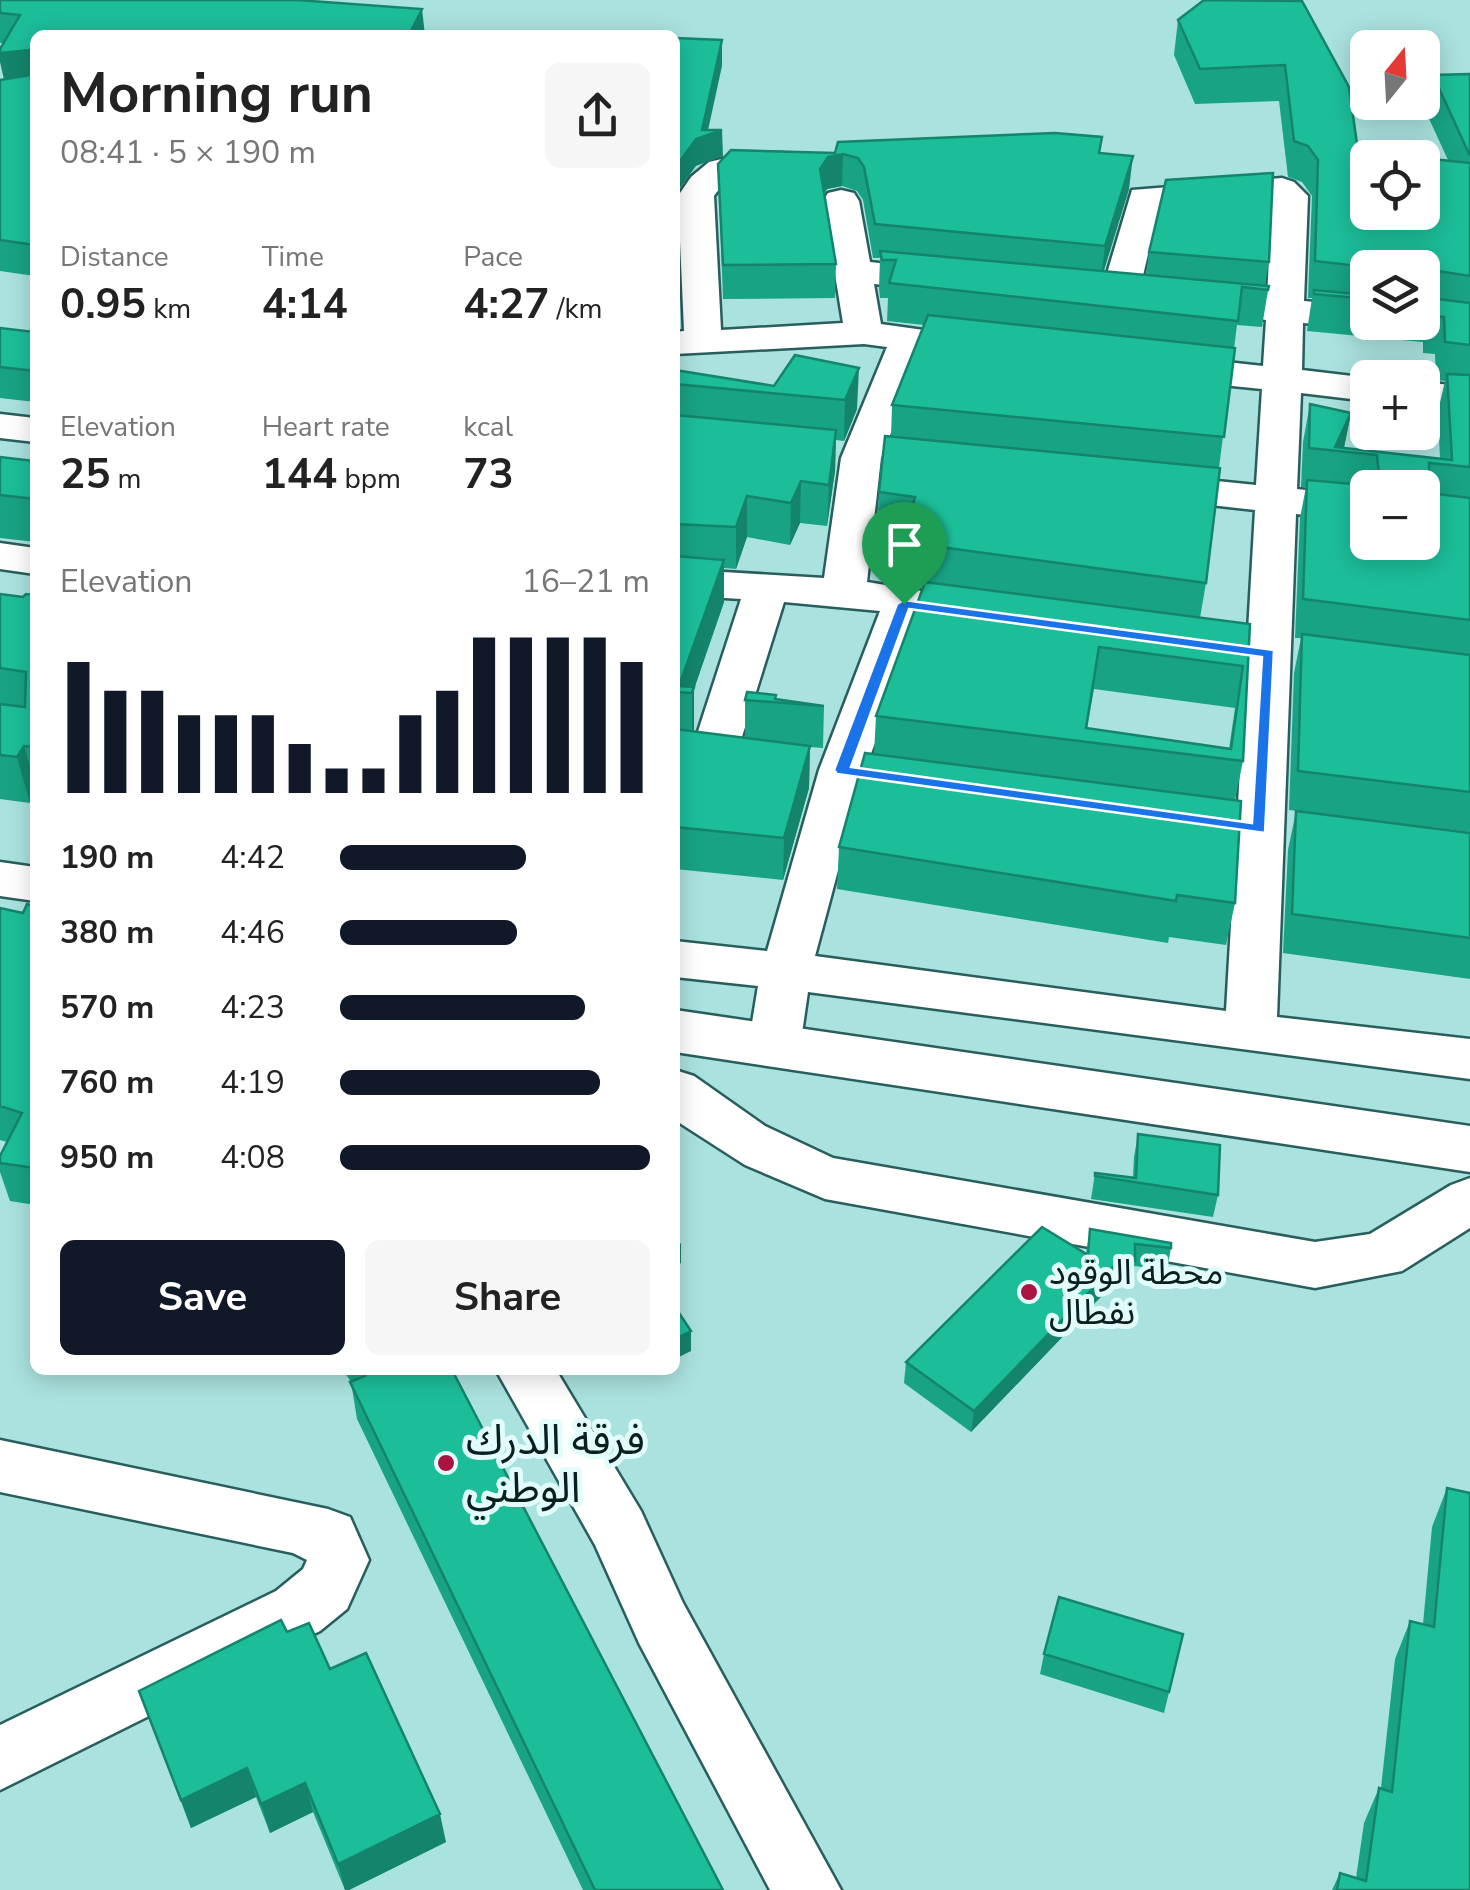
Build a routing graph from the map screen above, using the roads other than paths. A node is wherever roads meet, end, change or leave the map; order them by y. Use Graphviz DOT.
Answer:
graph roads {
  1 [pos="818,162"];
  2 [pos="841,200"];
  3 [pos="853,271"];
  4 [pos="986,284"];
  5 [pos="1081,293"];
  6 [pos="1119,297"];
  7 [pos="1156,300"];
  8 [pos="1211,304"];
  9 [pos="1284,310"];
  10 [pos="1350,316"];
  11 [pos="864,333"];
  12 [pos="908,339"];
  13 [pos="689,342"];
  14 [pos="968,346"];
  15 [pos="1126,363"];
  16 [pos="1284,381"];
  17 [pos="1350,387"];
  18 [pos="1440,396"];
  19 [pos="1470,399"];
  20 [pos="0,426"];
  21 [pos="30,429"];
  22 [pos="1119,483"];
  23 [pos="1277,499"];
  24 [pos="1350,508"];
  25 [pos="0,556"];
  26 [pos="30,559"];
  27 [pos="680,582"];
  28 [pos="768,586"];
  29 [pos="844,592"];
  30 [pos="904,604"];
  31 [pos="1019,620"];
  32 [pos="712,756"];
  33 [pos="0,879"];
  34 [pos="30,883"];
  35 [pos="0,922"];
  36 [pos="30,927"];
  37 [pos="680,960"];
  38 [pos="786,971"];
  39 [pos="680,1032"];
  40 [pos="1252,1033"];
  41 [pos="774,1046"];
  42 [pos="1470,1060"];
  43 [pos="680,1094"];
  44 [pos="1470,1149"];
  45 [pos="1470,1200"];
  46 [pos="528,1375"];
  47 [pos="0,1466"];
  48 [pos="0,1759"];
  49 [pos="807,1890"];
  1 -- 13 [label="street"];
  2 -- 3 [label="street"];
  3 -- 4 [label="street"];
  3 -- 11 [label="street"];
  5 -- 6 [label="street"];
  6 -- 7 [label="street"];
  6 -- 9 [label="street"];
  8 -- 9 [label="street"];
  9 -- 10 [label="street"];
  9 -- 16 [label="street"];
  11 -- 12 [label="street"];
  11 -- 13 [label="street"];
  12 -- 14 [label="street"];
  12 -- 29 [label="street"];
  15 -- 16 [label="street"];
  16 -- 17 [label="street"];
  16 -- 23 [label="street"];
  18 -- 19 [label="street"];
  20 -- 21 [label="street"];
  22 -- 23 [label="street"];
  23 -- 24 [label="street"];
  23 -- 40 [label="street"];
  25 -- 26 [label="street"];
  27 -- 28 [label="street"];
  28 -- 29 [label="street"];
  28 -- 32 [label="street"];
  29 -- 30 [label="street"];
  30 -- 31 [label="street"];
  30 -- 38 [label="street"];
  33 -- 34 [label="street"];
  35 -- 36 [label="main road"];
  37 -- 38 [label="street"];
  38 -- 40 [label="street"];
  38 -- 41 [label="street"];
  39 -- 41 [label="main road"];
  40 -- 42 [label="street"];
  41 -- 44 [label="main road"];
  43 -- 45 [label="street"];
  46 -- 49 [label="street"];
  47 -- 48 [label="street"];
}
